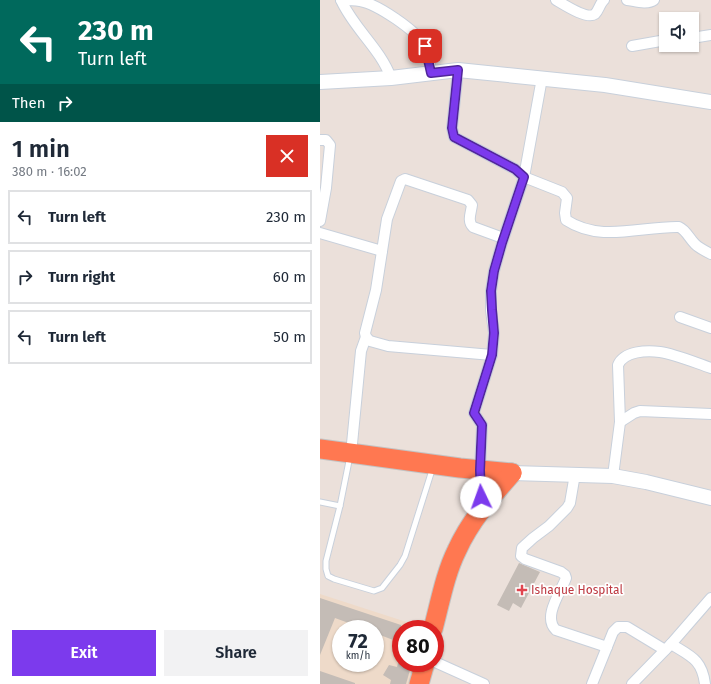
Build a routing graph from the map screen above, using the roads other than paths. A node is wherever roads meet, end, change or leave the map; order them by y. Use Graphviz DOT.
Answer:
graph roads {
  1 [pos="341,0"];
  2 [pos="556,0"];
  3 [pos="604,0"];
  4 [pos="627,0"];
  5 [pos="654,0"];
  6 [pos="711,35"];
  7 [pos="699,37"];
  8 [pos="659,41"];
  9 [pos="632,46"];
  10 [pos="458,70"];
  11 [pos="431,73"];
  12 [pos="391,78"];
  13 [pos="542,78"];
  14 [pos="320,82"];
  15 [pos="711,102"];
  16 [pos="320,140"];
  17 [pos="524,177"];
  18 [pos="320,221"];
  19 [pos="320,233"];
  20 [pos="503,238"];
  21 [pos="382,251"];
  22 [pos="711,254"];
  23 [pos="680,317"];
  24 [pos="711,328"];
  25 [pos="366,337"];
  26 [pos="492,355"];
  27 [pos="711,368"];
  28 [pos="711,414"];
  29 [pos="620,422"];
  30 [pos="320,449"];
  31 [pos="351,454"];
  32 [pos="434,465"];
  33 [pos="480,470"];
  34 [pos="512,473"];
  35 [pos="575,474"];
  36 [pos="613,476"];
  37 [pos="711,498"];
  38 [pos="320,502"];
  39 [pos="340,506"];
  40 [pos="482,510"];
  41 [pos="711,598"];
  42 [pos="435,620"];
  43 [pos="607,647"];
  44 [pos="668,647"];
  45 [pos="444,666"];
  46 [pos="422,672"];
  47 [pos="419,684"];
  48 [pos="484,684"];
  49 [pos="592,684"];
  50 [pos="632,684"];
  51 [pos="705,684"];
  1 -- 11 [label="street"];
  1 -- 12 [label="street"];
  2 -- 3 [label="street"];
  4 -- 5 [label="street"];
  6 -- 7 [label="street"];
  8 -- 9 [label="street"];
  10 -- 11 [label="street"];
  10 -- 13 [label="street"];
  10 -- 17 [label="street"];
  11 -- 12 [label="street"];
  12 -- 14 [label="street"];
  13 -- 15 [label="street"];
  13 -- 17 [label="street"];
  16 -- 18 [label="street"];
  17 -- 20 [label="street"];
  17 -- 22 [label="street"];
  19 -- 21 [label="street"];
  20 -- 21 [label="street"];
  20 -- 26 [label="street"];
  21 -- 25 [label="street"];
  23 -- 24 [label="street"];
  25 -- 26 [label="street"];
  25 -- 31 [label="street"];
  26 -- 33 [label="street"];
  27 -- 29 [label="street"];
  28 -- 29 [label="street"];
  29 -- 36 [label="street"];
  30 -- 31 [label="highway"];
  31 -- 32 [label="highway"];
  31 -- 39 [label="lane"];
  32 -- 33 [label="highway"];
  32 -- 39 [label="lane"];
  33 -- 34 [label="highway"];
  33 -- 40 [label="highway"];
  34 -- 35 [label="street"];
  34 -- 40 [label="highway"];
  35 -- 36 [label="street"];
  35 -- 43 [label="street"];
  36 -- 37 [label="street"];
  38 -- 39 [label="lane"];
  40 -- 42 [label="highway"];
  41 -- 44 [label="street"];
  43 -- 44 [label="street"];
  43 -- 49 [label="street"];
  44 -- 50 [label="street"];
  44 -- 51 [label="street"];
  45 -- 48 [label="street"];
  46 -- 47 [label="highway"];
}
